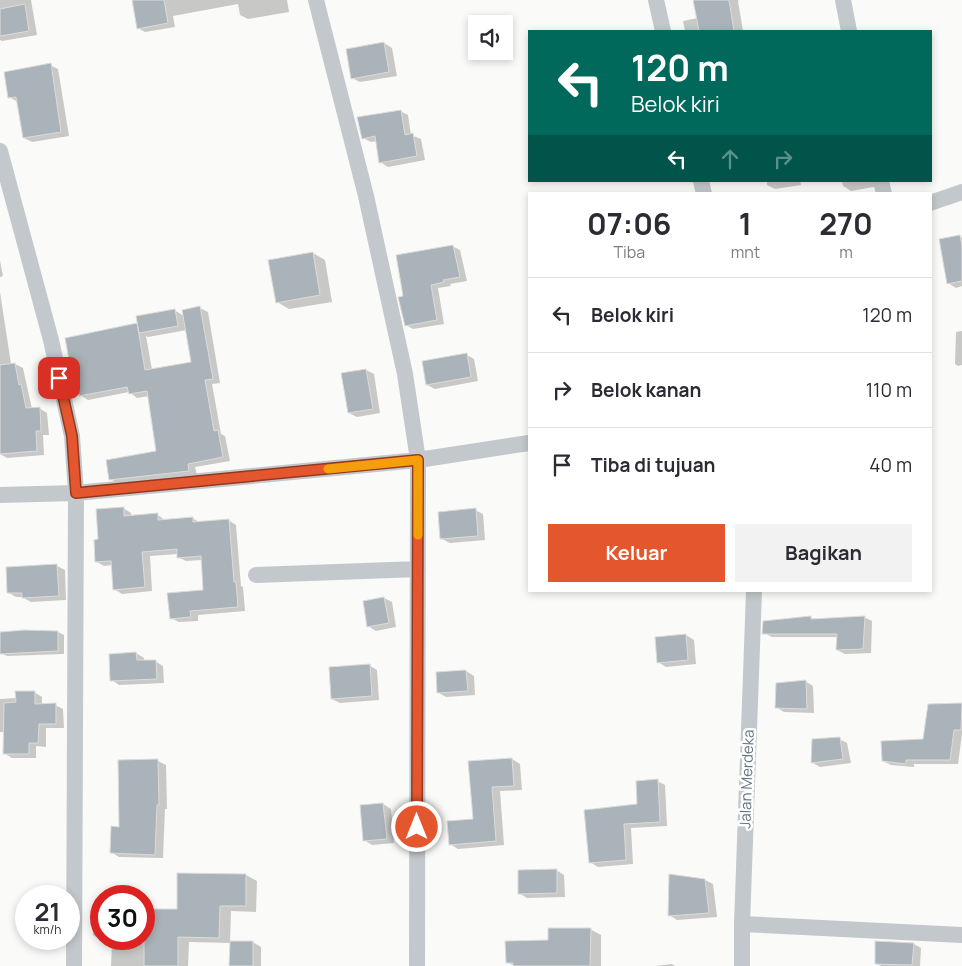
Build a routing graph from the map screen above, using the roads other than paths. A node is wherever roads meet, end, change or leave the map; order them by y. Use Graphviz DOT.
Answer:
graph roads {
  1 [pos="316,0"];
  2 [pos="656,0"];
  3 [pos="843,0"];
  4 [pos="663,30"];
  5 [pos="850,30"];
  6 [pos="0,151"];
  7 [pos="962,192"];
  8 [pos="932,202"];
  9 [pos="528,443"];
  10 [pos="418,460"];
  11 [pos="76,493"];
  12 [pos="0,495"];
  13 [pos="418,569"];
  14 [pos="256,575"];
  15 [pos="754,592"];
  16 [pos="742,924"];
  17 [pos="962,935"];
  18 [pos="74,966"];
  19 [pos="417,966"];
  20 [pos="742,966"];
  1 -- 10 [label="street"];
  2 -- 4 [label="street"];
  3 -- 5 [label="street"];
  6 -- 11 [label="street"];
  7 -- 8 [label="street"];
  9 -- 10 [label="street"];
  10 -- 11 [label="street"];
  10 -- 13 [label="street"];
  11 -- 12 [label="street"];
  11 -- 18 [label="street"];
  13 -- 14 [label="street"];
  13 -- 19 [label="street"];
  15 -- 16 [label="street, Jalan Merdeka"];
  16 -- 17 [label="street"];
  16 -- 20 [label="street, Jalan Merdeka"];
}
